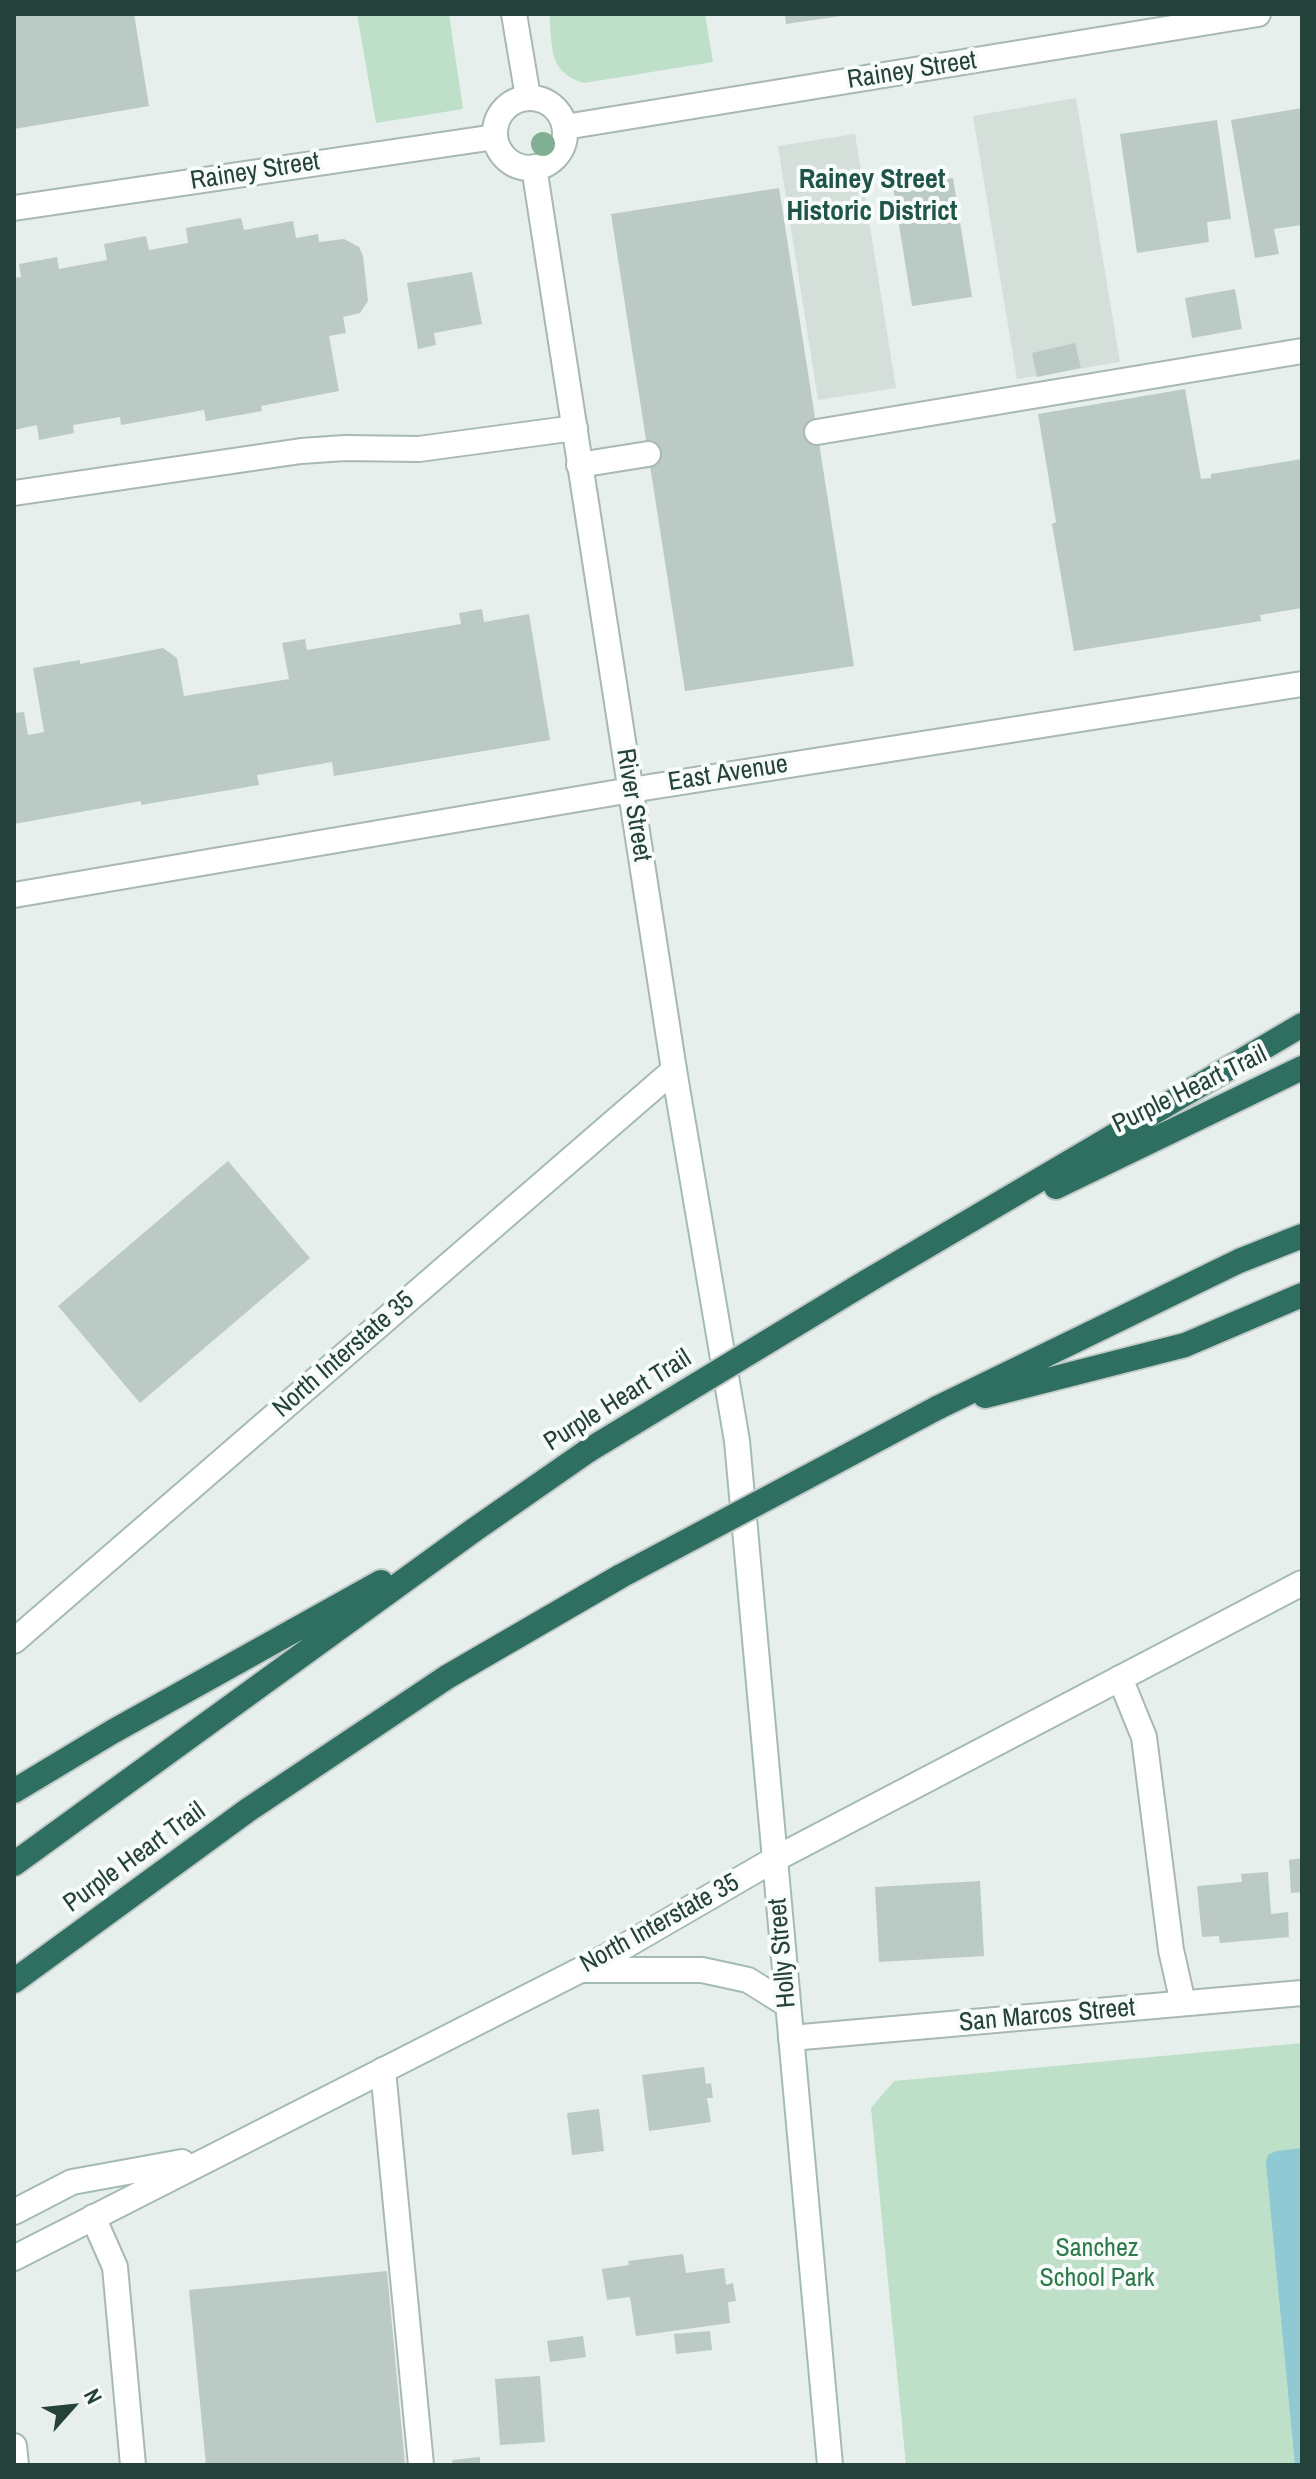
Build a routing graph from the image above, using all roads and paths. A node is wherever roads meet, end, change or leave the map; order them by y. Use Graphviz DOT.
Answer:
graph roads {
  1 [pos="514,14"];
  2 [pos="1258,14"];
  3 [pos="528,97"];
  4 [pos="565,127"];
  5 [pos="495,137"];
  6 [pos="534,167"];
  7 [pos="14,208"];
  8 [pos="1302,351"];
  9 [pos="575,428"];
  10 [pos="817,432"];
  11 [pos="648,454"];
  12 [pos="579,465"];
  13 [pos="14,493"];
  14 [pos="1302,684"];
  15 [pos="631,790"];
  16 [pos="14,895"];
  17 [pos="1302,1025"];
  18 [pos="1302,1068"];
  19 [pos="674,1070"];
  20 [pos="1302,1236"];
  21 [pos="866,1282"];
  22 [pos="1302,1295"];
  23 [pos="937,1408"];
  24 [pos="737,1441"];
  25 [pos="474,1530"];
  26 [pos="1302,1583"];
  27 [pos="14,1641"];
  28 [pos="1120,1678"];
  29 [pos="14,1791"];
  30 [pos="775,1859"];
  31 [pos="14,1864"];
  32 [pos="580,1970"];
  33 [pos="14,1981"];
  34 [pos="1302,1993"];
  35 [pos="1183,2003"];
  36 [pos="788,2005"];
  37 [pos="791,2038"];
  38 [pos="383,2070"];
  39 [pos="208,2157"];
  40 [pos="14,2212"];
  41 [pos="93,2217"];
  42 [pos="14,2258"];
  43 [pos="14,2446"];
  44 [pos="16,2465"];
  45 [pos="133,2465"];
  46 [pos="421,2465"];
  47 [pos="830,2465"];
  1 -- 3 [label="street"];
  2 -- 4 [label="street, Rainey Street"];
  3 -- 4 [label="street"];
  3 -- 5 [label="street"];
  4 -- 6 [label="street"];
  5 -- 6 [label="street"];
  5 -- 7 [label="street, Rainey Street"];
  6 -- 9 [label="street, River Street"];
  8 -- 10 [label="street"];
  9 -- 12 [label="street, River Street"];
  9 -- 13 [label="street"];
  11 -- 12 [label="street"];
  12 -- 15 [label="street, River Street"];
  14 -- 15 [label="street, East Avenue"];
  15 -- 16 [label="street, East Avenue"];
  15 -- 19 [label="street, River Street"];
  17 -- 21 [label="highway"];
  18 -- 21 [label="highway, Purple Heart Trail"];
  19 -- 24 [label="street, River Street"];
  19 -- 27 [label="street, North Interstate 35"];
  20 -- 23 [label="highway, Purple Heart Trail"];
  21 -- 25 [label="highway, Purple Heart Trail, bridge"];
  22 -- 23 [label="highway"];
  23 -- 33 [label="highway, Purple Heart Trail, bridge"];
  24 -- 30 [label="street, Holly Street"];
  25 -- 29 [label="highway"];
  25 -- 31 [label="highway, Purple Heart Trail"];
  26 -- 28 [label="street, North Interstate 35"];
  28 -- 30 [label="street, North Interstate 35"];
  28 -- 35 [label="street"];
  30 -- 32 [label="street, North Interstate 35"];
  30 -- 36 [label="street, Holly Street"];
  32 -- 36 [label="street"];
  32 -- 38 [label="street, North Interstate 35"];
  34 -- 35 [label="street, San Marcos Street"];
  35 -- 37 [label="street, San Marcos Street"];
  36 -- 37 [label="street, Holly Street"];
  37 -- 47 [label="street, Holly Street"];
  38 -- 39 [label="street, North Interstate 35"];
  38 -- 46 [label="street"];
  39 -- 40 [label="street"];
  39 -- 41 [label="street, North Interstate 35"];
  41 -- 42 [label="street, North Interstate 35"];
  41 -- 45 [label="street"];
  43 -- 44 [label="street"];
}
